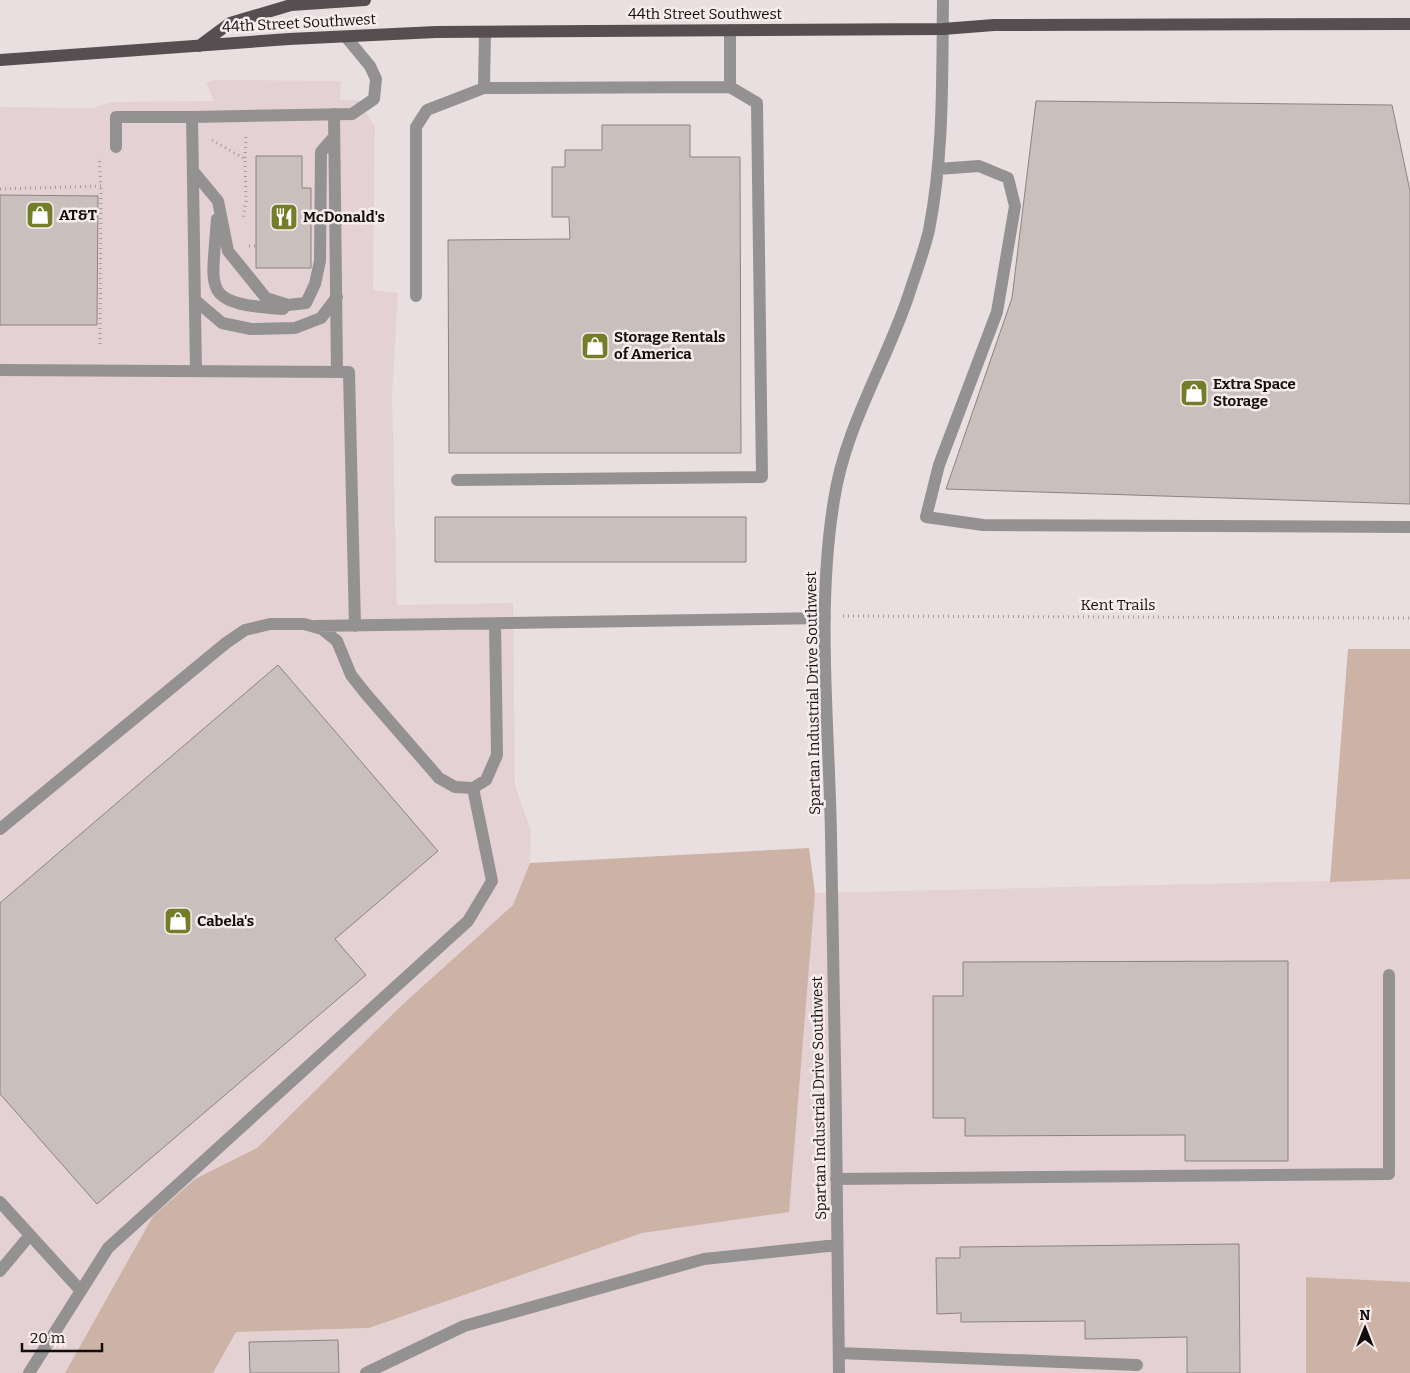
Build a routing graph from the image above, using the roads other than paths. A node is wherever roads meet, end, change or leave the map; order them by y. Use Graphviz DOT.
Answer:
graph roads {
  1 [pos="365,0"];
  2 [pos="943,0"];
  3 [pos="1410,24"];
  4 [pos="942,29"];
  5 [pos="730,30"];
  6 [pos="485,32"];
  7 [pos="346,37"];
  8 [pos="199,46"];
  9 [pos="0,60"];
  10 [pos="730,87"];
  11 [pos="484,88"];
  12 [pos="334,114"];
  13 [pos="192,117"];
  14 [pos="334,137"];
  15 [pos="116,147"];
  16 [pos="938,169"];
  17 [pos="193,171"];
  18 [pos="218,201"];
  19 [pos="416,296"];
  20 [pos="337,297"];
  21 [pos="195,300"];
  22 [pos="306,303"];
  23 [pos="0,370"];
  24 [pos="196,371"];
  25 [pos="337,372"];
  26 [pos="457,480"];
  27 [pos="1410,527"];
  28 [pos="825,618"];
  29 [pos="495,624"];
  30 [pos="313,626"];
  31 [pos="355,626"];
  32 [pos="473,788"];
  33 [pos="0,828"];
  34 [pos="1389,975"];
  35 [pos="836,1179"];
  36 [pos="0,1202"];
  37 [pos="30,1235"];
  38 [pos="837,1245"];
  39 [pos="0,1271"];
  40 [pos="80,1291"];
  41 [pos="839,1353"];
  42 [pos="1137,1366"];
  43 [pos="29,1373"];
  44 [pos="366,1373"];
  45 [pos="839,1373"];
  1 -- 8 [label="main road"];
  2 -- 4 [label="street, Spartan Industrial Drive Southwest"];
  3 -- 4 [label="main road, 44th Street Southwest"];
  4 -- 5 [label="main road, 44th Street Southwest"];
  4 -- 16 [label="street, Spartan Industrial Drive Southwest"];
  5 -- 6 [label="main road, 44th Street Southwest"];
  5 -- 10 [label="street"];
  6 -- 7 [label="main road, 44th Street Southwest"];
  6 -- 11 [label="street"];
  7 -- 8 [label="main road, 44th Street Southwest"];
  7 -- 12 [label="street"];
  8 -- 9 [label="main road, 44th Street Southwest"];
  10 -- 11 [label="street"];
  10 -- 26 [label="street"];
  11 -- 19 [label="street"];
  12 -- 13 [label="street"];
  12 -- 14 [label="street"];
  13 -- 15 [label="street"];
  13 -- 17 [label="street"];
  14 -- 20 [label="street"];
  14 -- 22 [label="street"];
  16 -- 27 [label="street"];
  16 -- 28 [label="street, Spartan Industrial Drive Southwest"];
  17 -- 18 [label="street"];
  17 -- 21 [label="street"];
  18 -- 22 [label="street"];
  18 -- 22 [label="street"];
  20 -- 21 [label="street"];
  20 -- 25 [label="street"];
  21 -- 24 [label="street"];
  23 -- 24 [label="street"];
  24 -- 25 [label="street"];
  25 -- 31 [label="street"];
  28 -- 29 [label="street"];
  28 -- 35 [label="street, Spartan Industrial Drive Southwest"];
  29 -- 31 [label="street"];
  29 -- 32 [label="street"];
  30 -- 31 [label="street"];
  30 -- 32 [label="street"];
  30 -- 33 [label="street"];
  32 -- 40 [label="street"];
  34 -- 35 [label="street"];
  35 -- 38 [label="street, Spartan Industrial Drive Southwest"];
  36 -- 37 [label="street"];
  37 -- 39 [label="street"];
  37 -- 40 [label="street"];
  38 -- 41 [label="street, Spartan Industrial Drive Southwest"];
  38 -- 44 [label="street"];
  40 -- 43 [label="street"];
  41 -- 42 [label="street"];
  41 -- 45 [label="street, Spartan Industrial Drive Southwest"];
}
